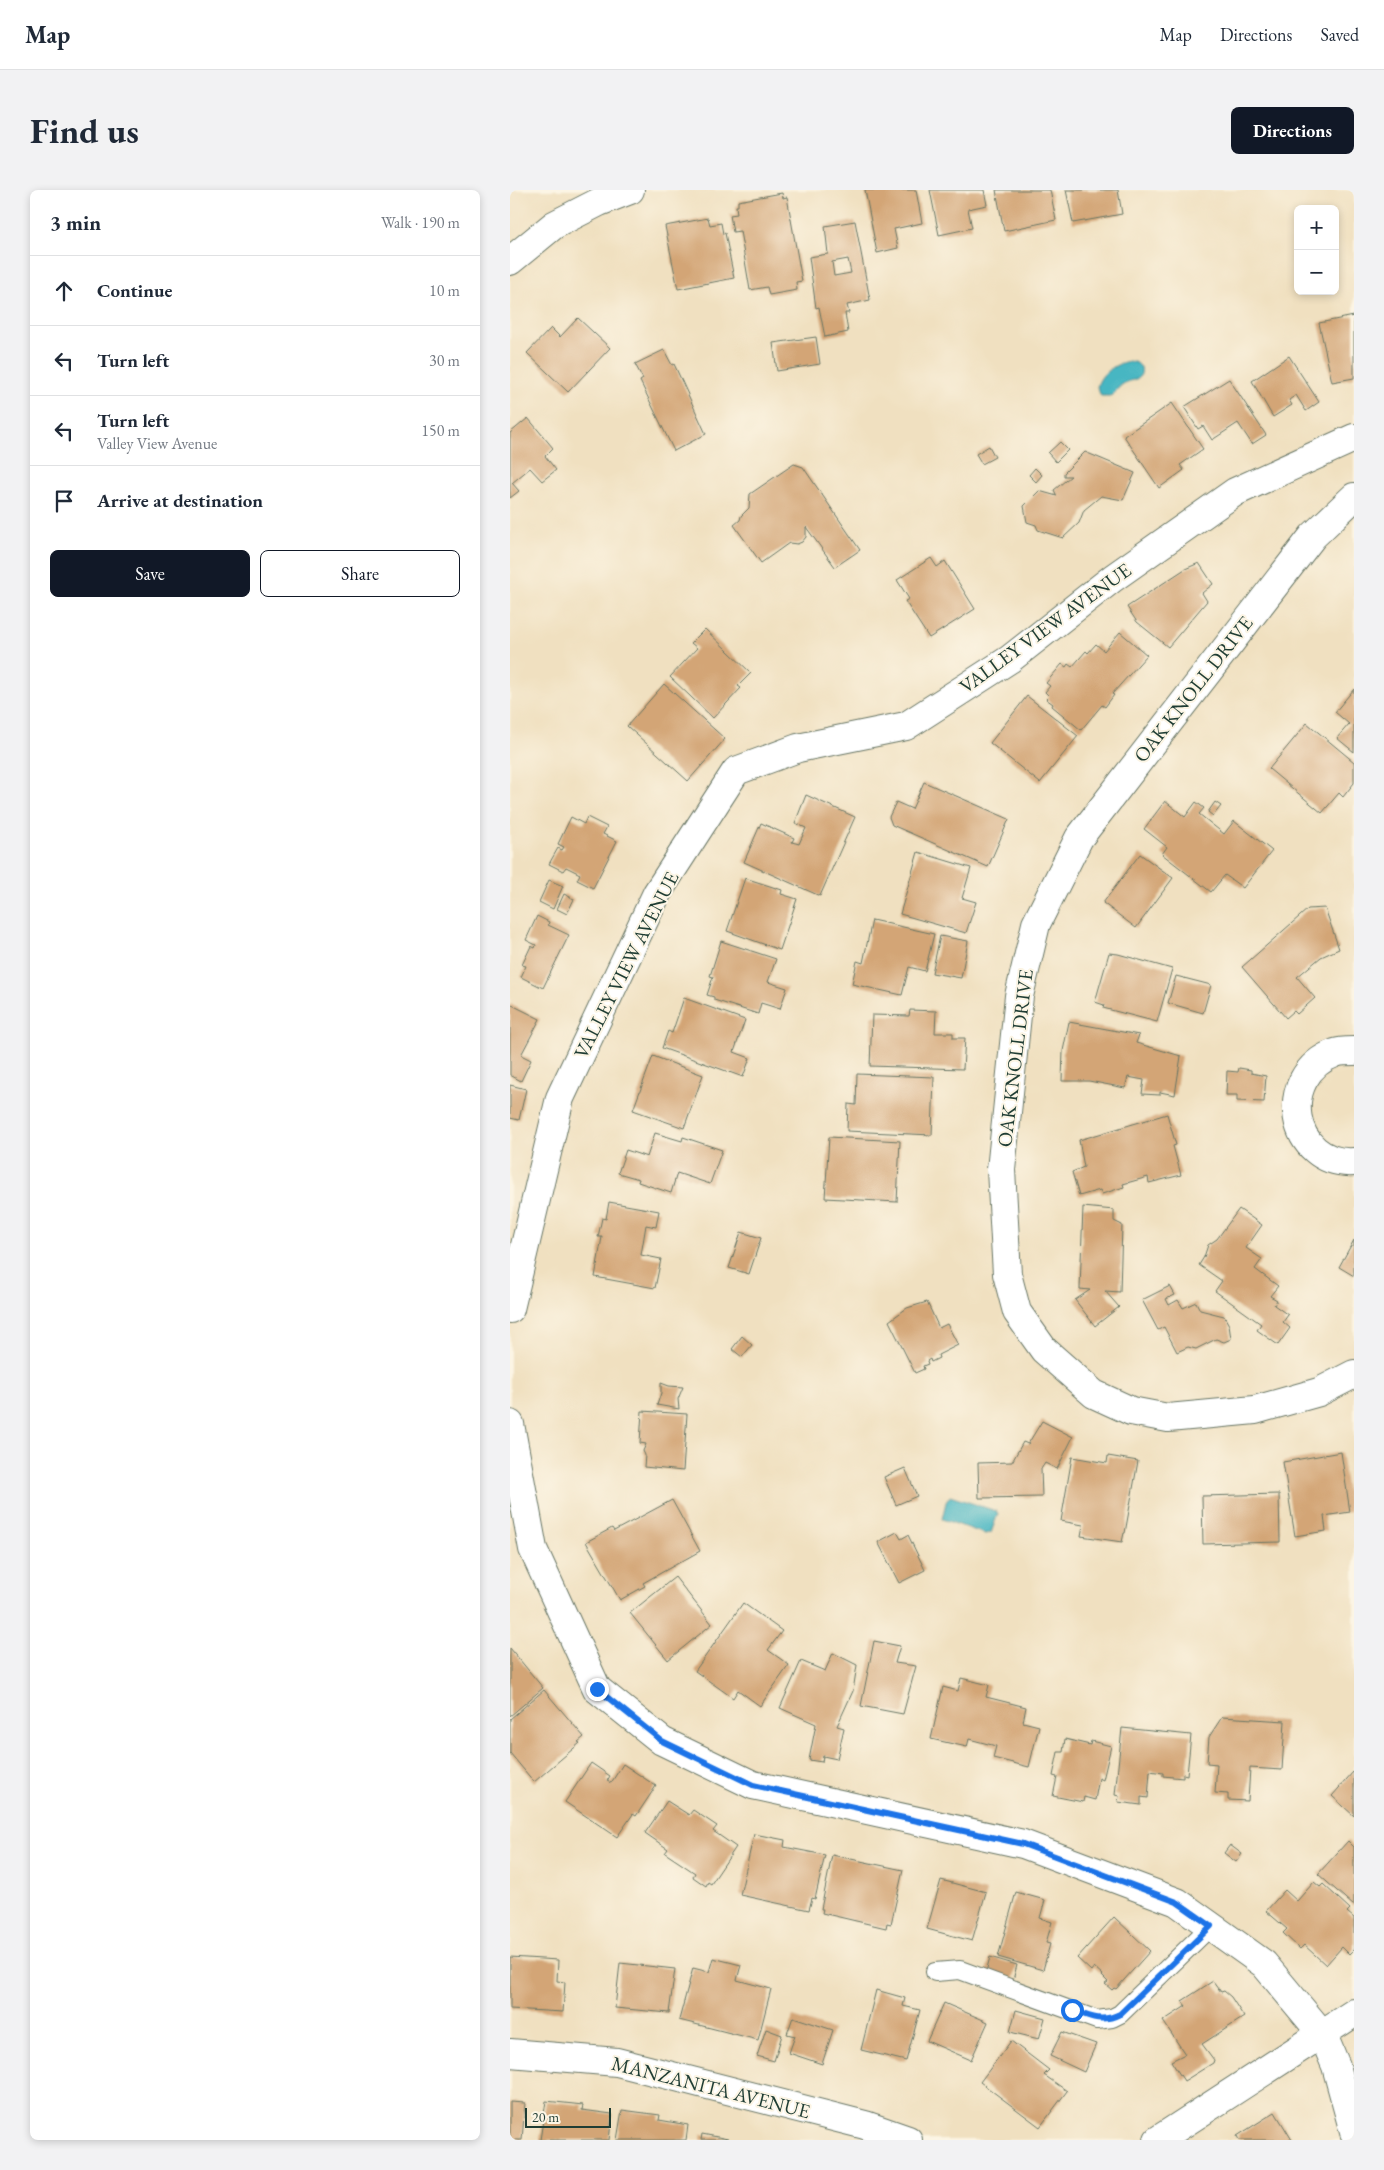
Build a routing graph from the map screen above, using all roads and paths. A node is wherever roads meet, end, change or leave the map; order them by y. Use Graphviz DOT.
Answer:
graph roads {
  1 [pos="630,190"];
  2 [pos="510,261"];
  3 [pos="1354,438"];
  4 [pos="1354,497"];
  5 [pos="1354,1051"];
  6 [pos="1354,1162"];
  7 [pos="510,1309"];
  8 [pos="1354,1374"];
  9 [pos="510,1424"];
  10 [pos="1211,1926"];
  11 [pos="935,1972"];
  12 [pos="1354,2013"];
  13 [pos="1323,2035"];
  14 [pos="510,2053"];
  15 [pos="1354,2132"];
  16 [pos="908,2140"];
  17 [pos="1158,2140"];
  1 -- 2 [label="street"];
  3 -- 7 [label="street, VALLEY VIEW AVENUE"];
  4 -- 8 [label="street, OAK KNOLL DRIVE"];
  5 -- 6 [label="street"];
  9 -- 10 [label="street"];
  10 -- 11 [label="lane"];
  10 -- 13 [label="street"];
  12 -- 13 [label="street"];
  13 -- 15 [label="street"];
  13 -- 17 [label="street"];
  14 -- 16 [label="street, MANZANITA AVENUE"];
}
